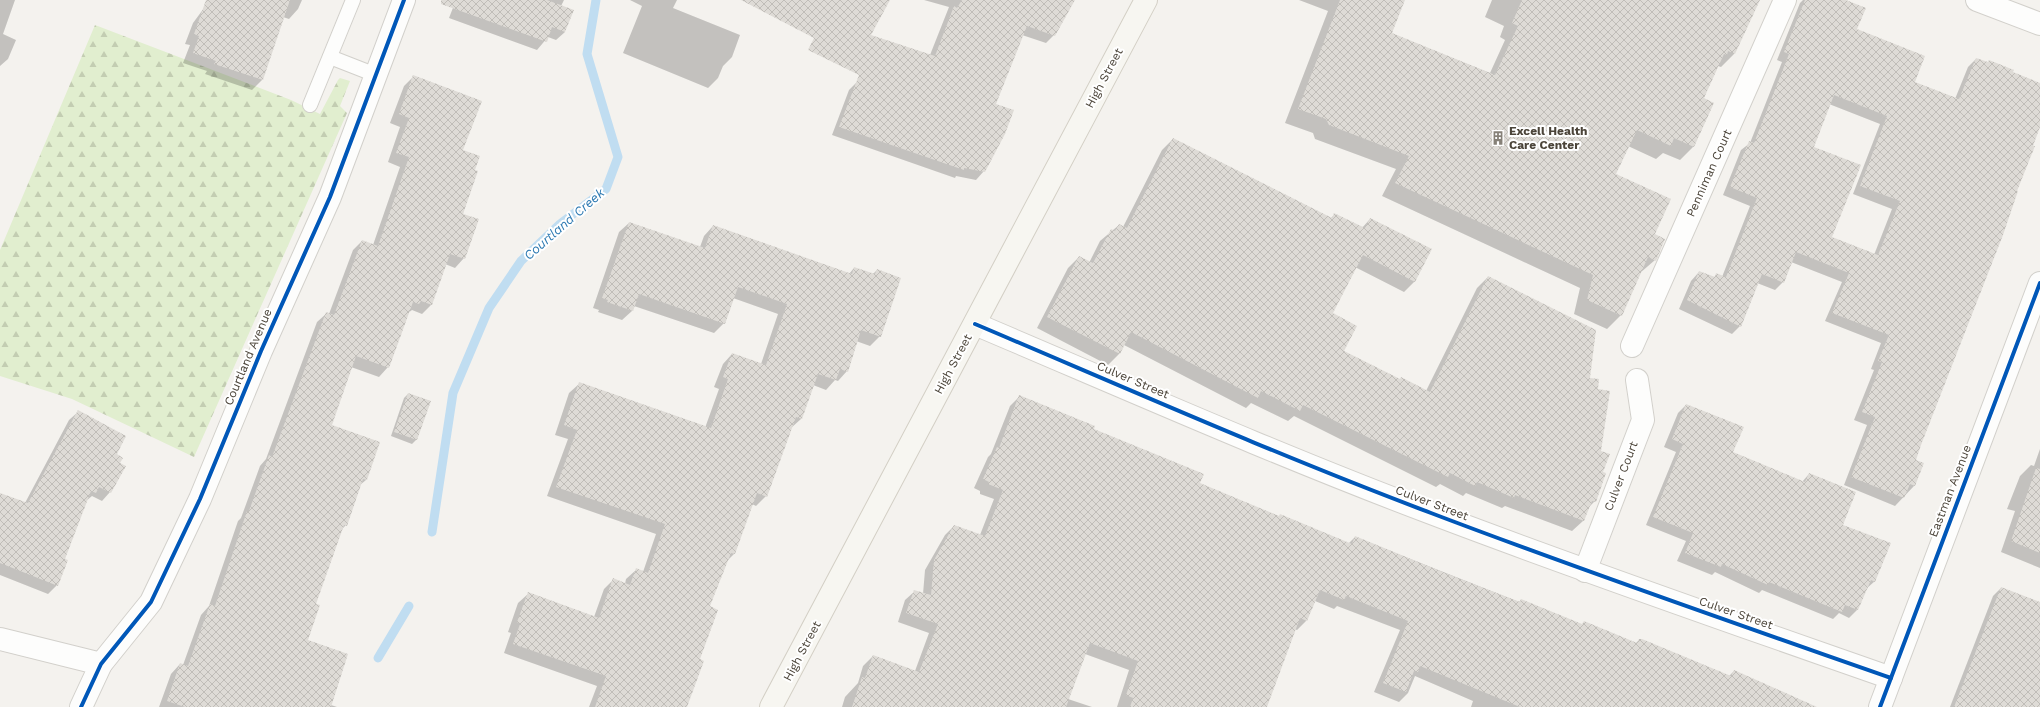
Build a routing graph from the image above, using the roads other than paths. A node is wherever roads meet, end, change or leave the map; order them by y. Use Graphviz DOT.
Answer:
graph roads {
  1 [pos="353,0"];
  2 [pos="404,0"];
  3 [pos="1146,0"];
  4 [pos="1785,0"];
  5 [pos="1977,0"];
  6 [pos="2040,24"];
  7 [pos="330,57"];
  8 [pos="376,75"];
  9 [pos="310,105"];
  10 [pos="2040,283"];
  11 [pos="975,324"];
  12 [pos="1632,346"];
  13 [pos="1637,380"];
  14 [pos="1585,571"];
  15 [pos="0,639"];
  16 [pos="101,664"];
  17 [pos="1891,678"];
  18 [pos="81,707"];
  19 [pos="771,707"];
  20 [pos="1880,707"];
  1 -- 7 [label="lane"];
  2 -- 8 [label="street, Courtland Avenue"];
  3 -- 11 [label="main road, High Street"];
  4 -- 12 [label="street, Penniman Court"];
  5 -- 6 [label="street"];
  7 -- 8 [label="lane"];
  7 -- 9 [label="lane"];
  8 -- 16 [label="street, Courtland Avenue"];
  10 -- 17 [label="street, Eastman Avenue"];
  11 -- 14 [label="street, Culver Street"];
  11 -- 19 [label="main road, High Street"];
  13 -- 14 [label="street, Culver Court"];
  14 -- 17 [label="street, Culver Street"];
  15 -- 16 [label="street"];
  16 -- 18 [label="street, Courtland Avenue"];
  17 -- 20 [label="street, Eastman Avenue"];
}
